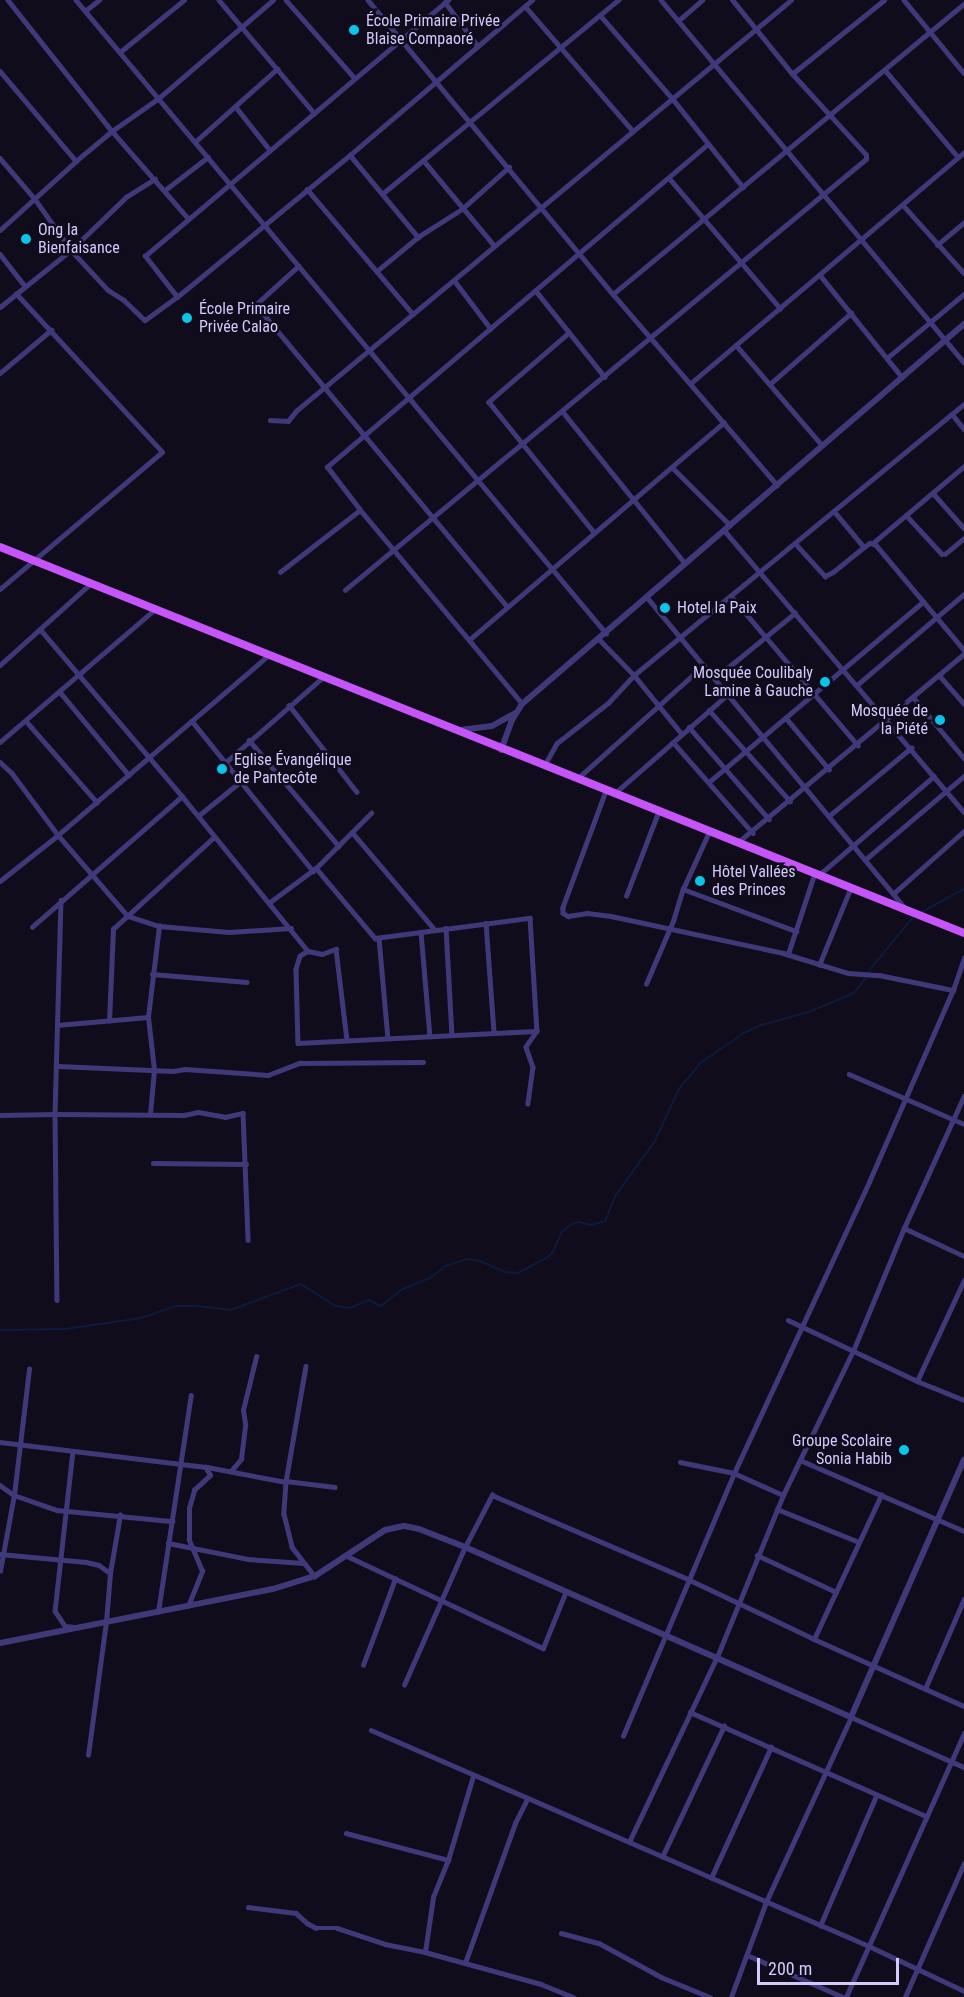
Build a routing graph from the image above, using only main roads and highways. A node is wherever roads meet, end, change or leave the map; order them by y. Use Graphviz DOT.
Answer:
graph roads {
  1 [pos="0,547"];
  2 [pos="964,933"];
  1 -- 2 [label="main road"];
}
